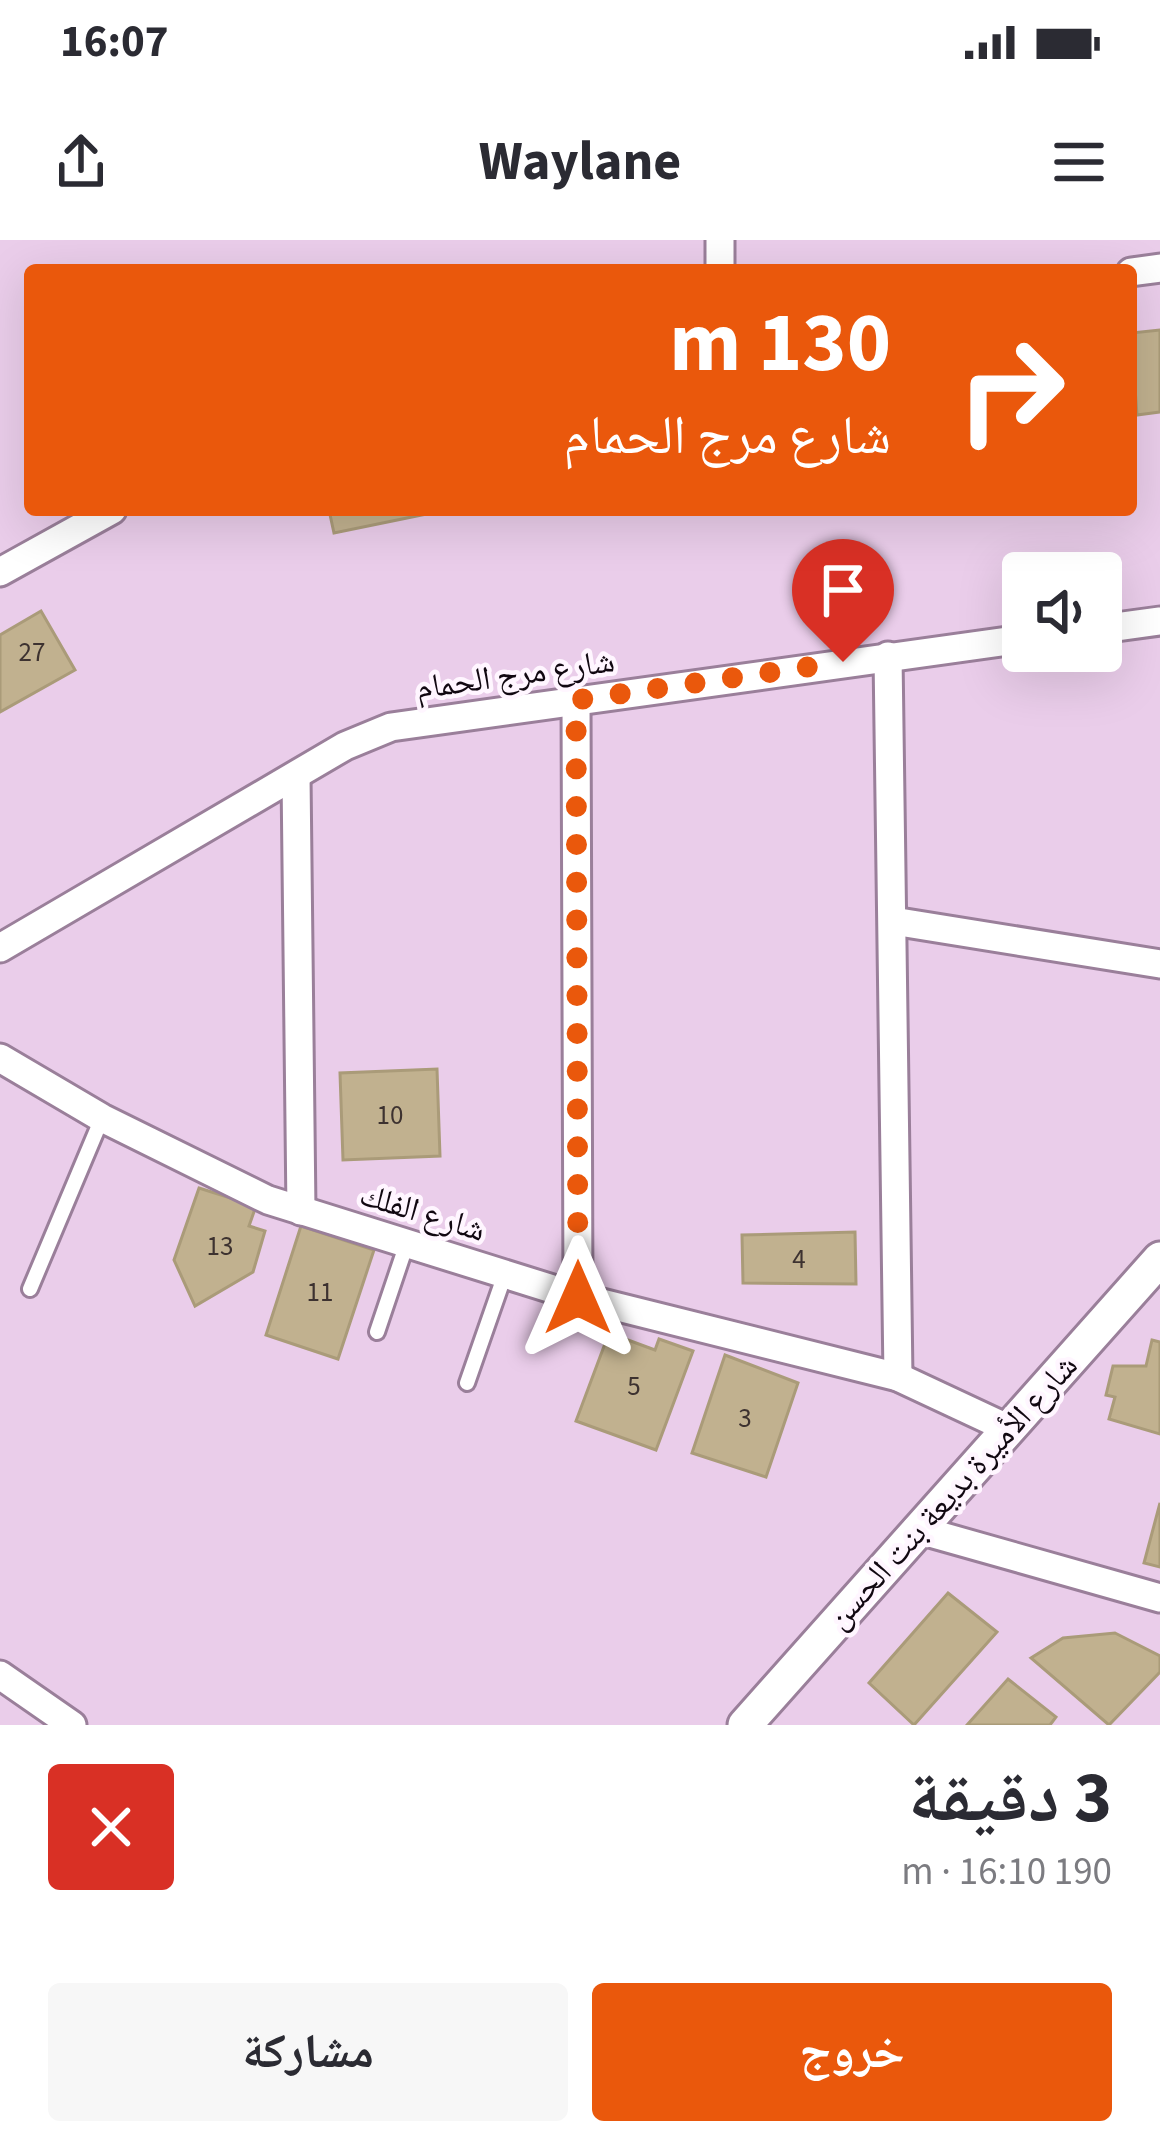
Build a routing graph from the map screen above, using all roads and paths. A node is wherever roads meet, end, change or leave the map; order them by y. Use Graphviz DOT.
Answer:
graph roads {
  1 [pos="101,516"];
  2 [pos="0,572"];
  3 [pos="1160,621"];
  4 [pos="1122,626"];
  5 [pos="1002,642"];
  6 [pos="888,656"];
  7 [pos="576,700"];
  8 [pos="296,776"];
  9 [pos="893,921"];
  10 [pos="0,948"];
  11 [pos="1160,964"];
  12 [pos="0,1058"];
  13 [pos="102,1118"];
  14 [pos="302,1211"];
  15 [pos="407,1243"];
  16 [pos="505,1274"];
  17 [pos="1154,1275"];
  18 [pos="30,1289"];
  19 [pos="578,1298"];
  20 [pos="377,1332"];
  21 [pos="898,1377"];
  22 [pos="467,1383"];
  23 [pos="1006,1428"];
  24 [pos="916,1529"];
  25 [pos="1160,1598"];
  26 [pos="0,1675"];
  27 [pos="72,1725"];
  28 [pos="745,1725"];
  1 -- 2 [label="street"];
  3 -- 4 [label="street"];
  5 -- 6 [label="street, شارع مرج الحمام"];
  6 -- 7 [label="street, شارع مرج الحمام"];
  6 -- 9 [label="street"];
  7 -- 8 [label="street, شارع مرج الحمام"];
  7 -- 19 [label="street"];
  8 -- 10 [label="street, شارع مرج الحمام"];
  8 -- 14 [label="street"];
  9 -- 11 [label="street"];
  9 -- 21 [label="street"];
  12 -- 13 [label="street, شارع الفلك"];
  13 -- 14 [label="street, شارع الفلك"];
  13 -- 18 [label="lane"];
  14 -- 15 [label="street, شارع الفلك"];
  15 -- 16 [label="street, شارع الفلك"];
  15 -- 20 [label="lane"];
  16 -- 19 [label="street, شارع الفلك"];
  16 -- 22 [label="lane"];
  17 -- 23 [label="street, شارع الأميرة بديعة بنت الحسن"];
  19 -- 21 [label="street, شارع الفلك"];
  21 -- 23 [label="street, شارع الفلك"];
  23 -- 24 [label="street, شارع الأميرة بديعة بنت الحسن"];
  24 -- 25 [label="street"];
  24 -- 28 [label="street, شارع الأميرة بديعة بنت الحسن"];
  26 -- 27 [label="street"];
}
